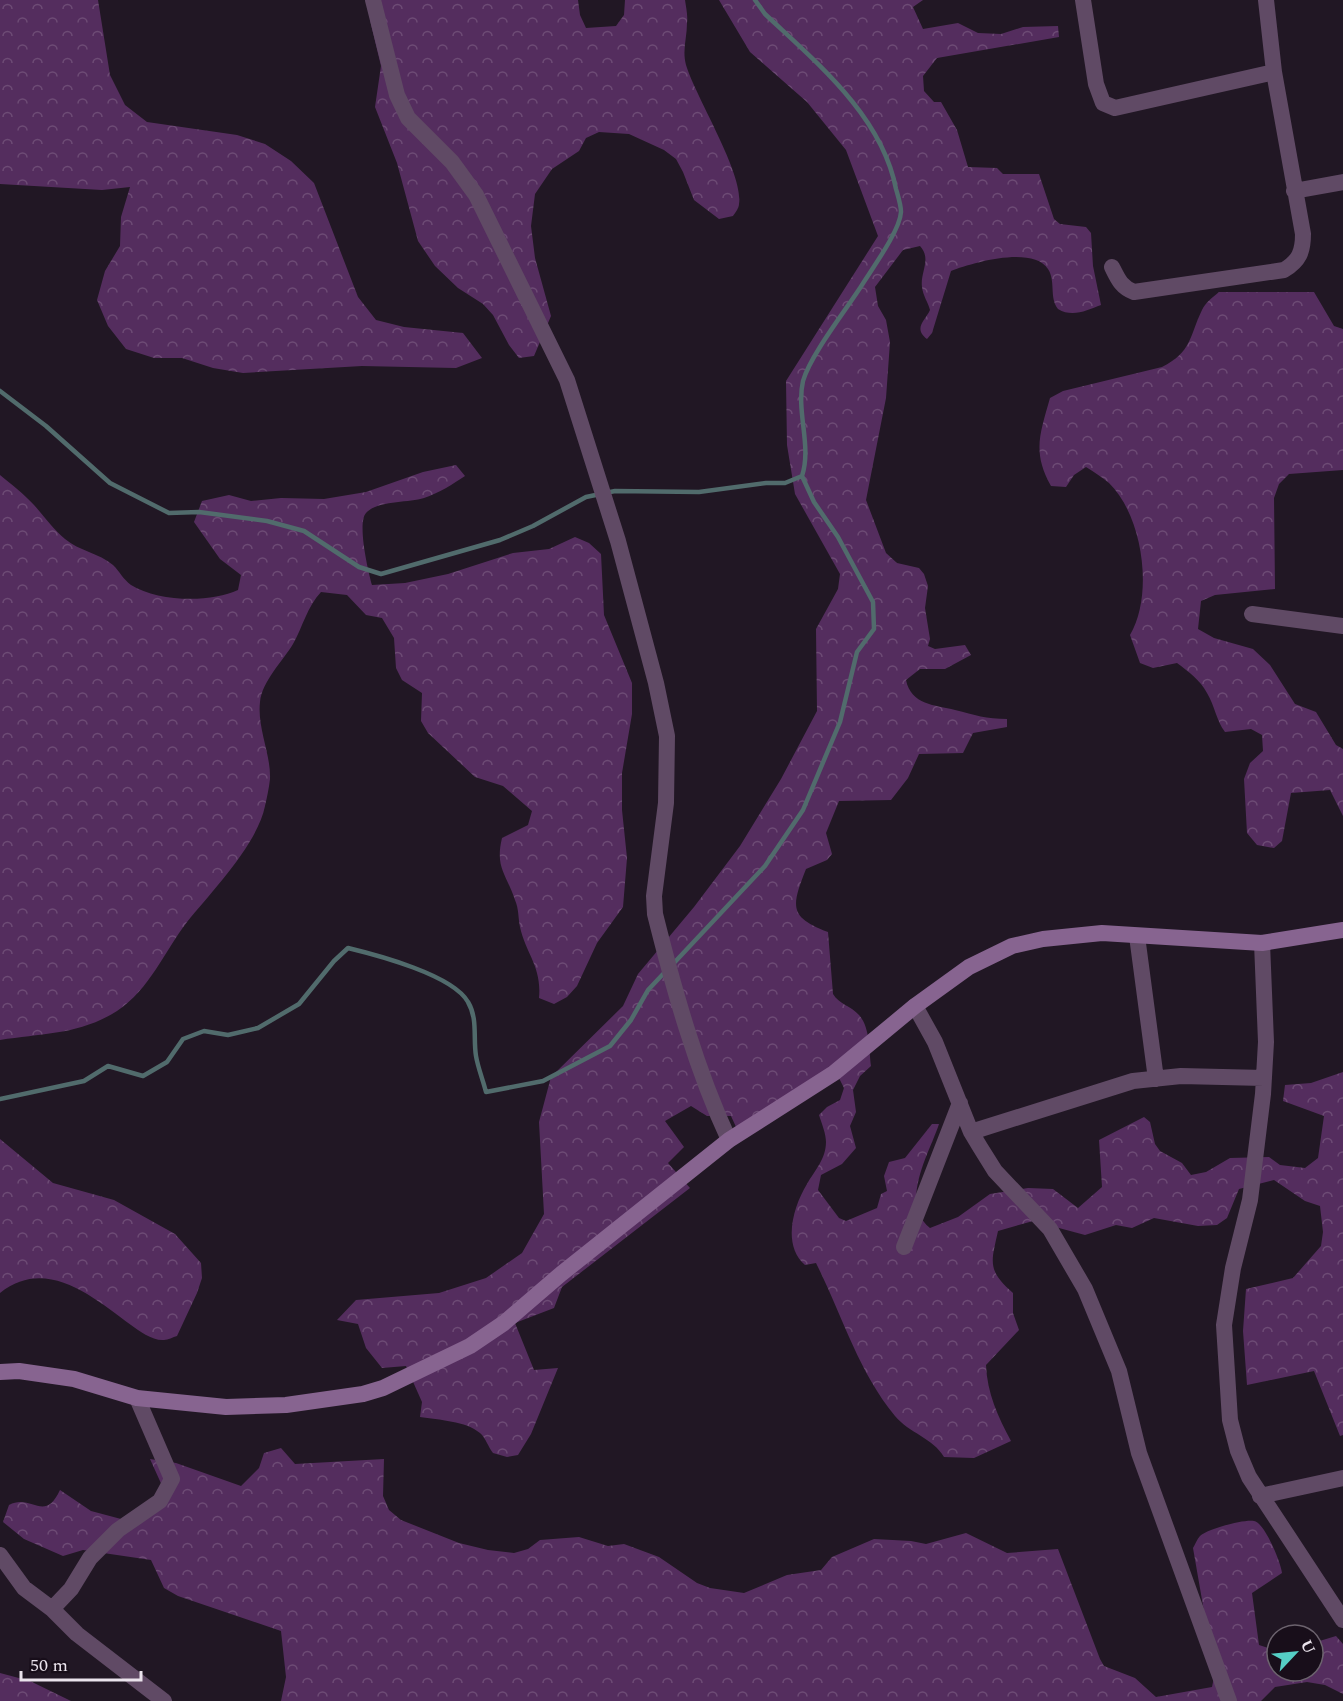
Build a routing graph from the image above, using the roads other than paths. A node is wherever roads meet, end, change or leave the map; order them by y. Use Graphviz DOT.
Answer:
graph roads {
  1 [pos="373,0"];
  2 [pos="1083,0"];
  3 [pos="1266,0"];
  4 [pos="1274,72"];
  5 [pos="1343,182"];
  6 [pos="1294,191"];
  7 [pos="1112,267"];
  8 [pos="1252,614"];
  9 [pos="1343,626"];
  10 [pos="1343,930"];
  11 [pos="1137,936"];
  12 [pos="1262,944"];
  13 [pos="915,1006"];
  14 [pos="1264,1078"];
  15 [pos="1156,1079"];
  16 [pos="960,1103"];
  17 [pos="971,1132"];
  18 [pos="729,1140"];
  19 [pos="904,1248"];
  20 [pos="0,1372"];
  21 [pos="137,1398"];
  22 [pos="1343,1478"];
  23 [pos="1260,1496"];
  24 [pos="0,1555"];
  25 [pos="52,1609"];
  26 [pos="1343,1620"];
  27 [pos="164,1701"];
  28 [pos="1229,1701"];
  1 -- 18 [label="street"];
  2 -- 4 [label="street"];
  3 -- 4 [label="street"];
  4 -- 6 [label="street"];
  5 -- 6 [label="street"];
  6 -- 7 [label="street"];
  8 -- 9 [label="street"];
  10 -- 12 [label="main road"];
  11 -- 12 [label="main road"];
  11 -- 13 [label="main road"];
  11 -- 15 [label="street"];
  12 -- 14 [label="street"];
  13 -- 16 [label="street"];
  13 -- 18 [label="main road"];
  14 -- 15 [label="street"];
  14 -- 23 [label="street"];
  15 -- 17 [label="street"];
  16 -- 17 [label="street"];
  16 -- 19 [label="street"];
  17 -- 28 [label="street"];
  18 -- 21 [label="main road"];
  20 -- 21 [label="main road"];
  21 -- 25 [label="street"];
  22 -- 23 [label="street"];
  23 -- 26 [label="street"];
  24 -- 25 [label="street"];
  25 -- 27 [label="street"];
}
